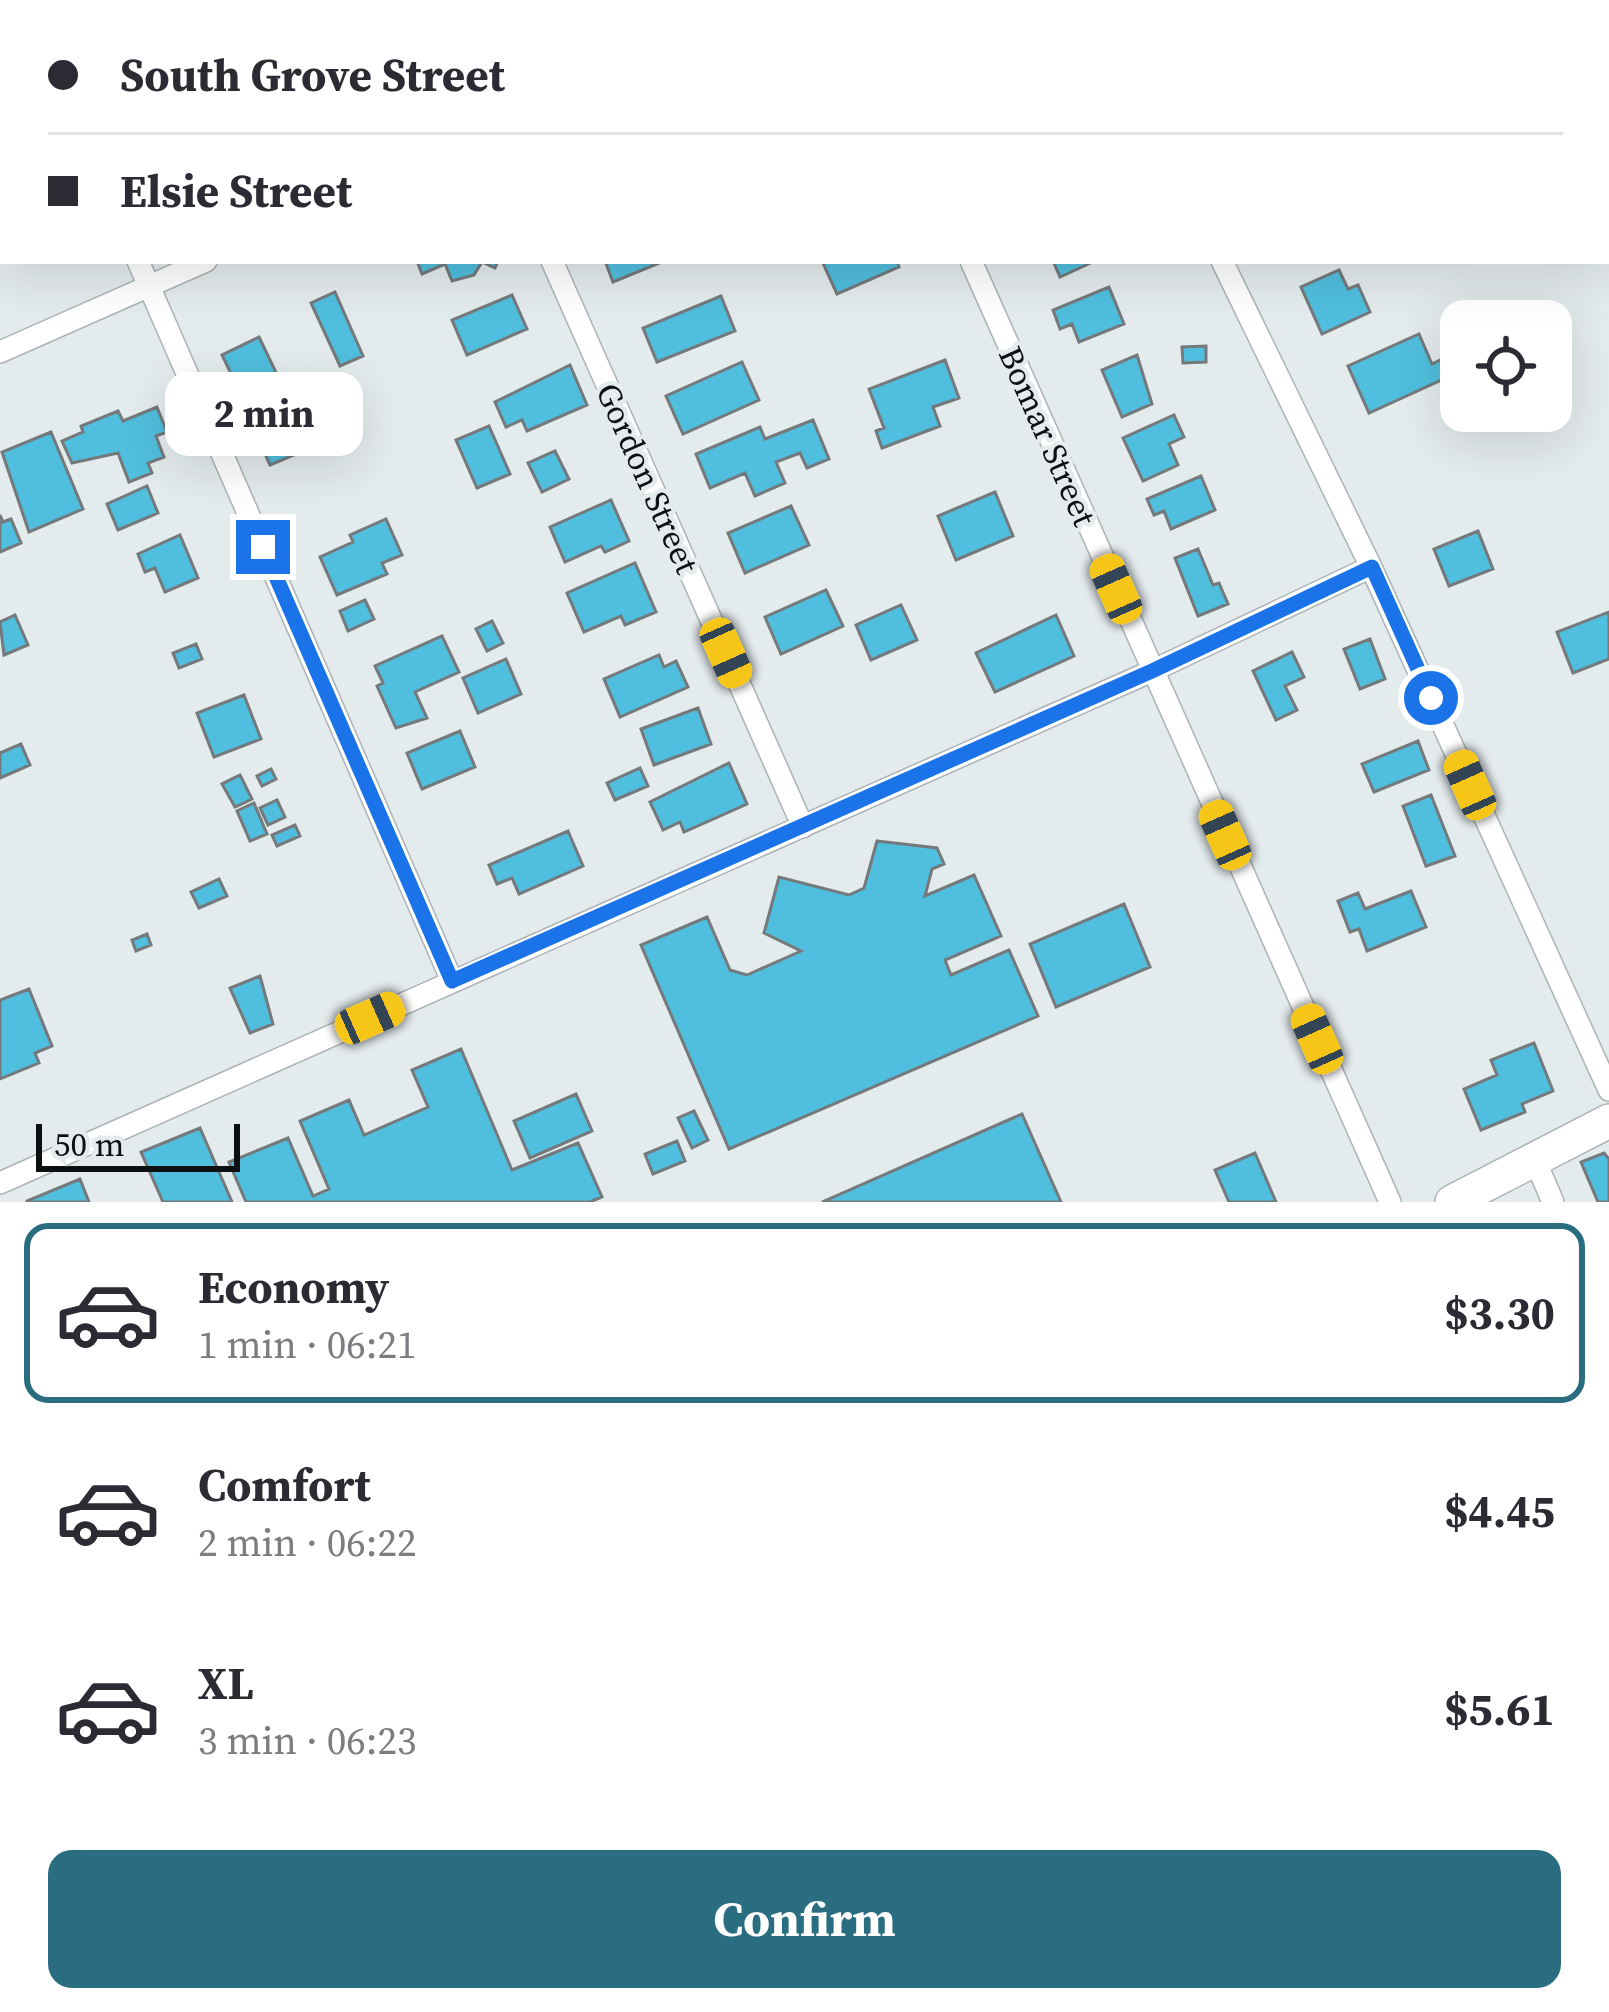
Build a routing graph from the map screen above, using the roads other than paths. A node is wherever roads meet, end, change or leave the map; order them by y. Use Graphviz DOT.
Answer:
graph roads {
  1 [pos="139,264"];
  2 [pos="199,264"];
  3 [pos="553,264"];
  4 [pos="972,264"];
  5 [pos="1223,264"];
  6 [pos="149,286"];
  7 [pos="0,352"];
  8 [pos="1372,567"];
  9 [pos="1152,671"];
  10 [pos="803,827"];
  11 [pos="452,981"];
  12 [pos="1609,1090"];
  13 [pos="1609,1120"];
  14 [pos="1534,1158"];
  15 [pos="0,1183"];
  16 [pos="1390,1202"];
  17 [pos="1452,1202"];
  18 [pos="1553,1202"];
  1 -- 6 [label="street"];
  2 -- 6 [label="street"];
  3 -- 10 [label="street, Gordon Street"];
  4 -- 9 [label="street, Bomar Street"];
  5 -- 8 [label="street"];
  6 -- 7 [label="street"];
  6 -- 11 [label="street"];
  8 -- 9 [label="street"];
  8 -- 12 [label="street"];
  9 -- 10 [label="street"];
  9 -- 16 [label="street, Bomar Street"];
  10 -- 11 [label="street"];
  11 -- 15 [label="street"];
  13 -- 14 [label="street"];
  14 -- 17 [label="street"];
  14 -- 18 [label="street"];
}
